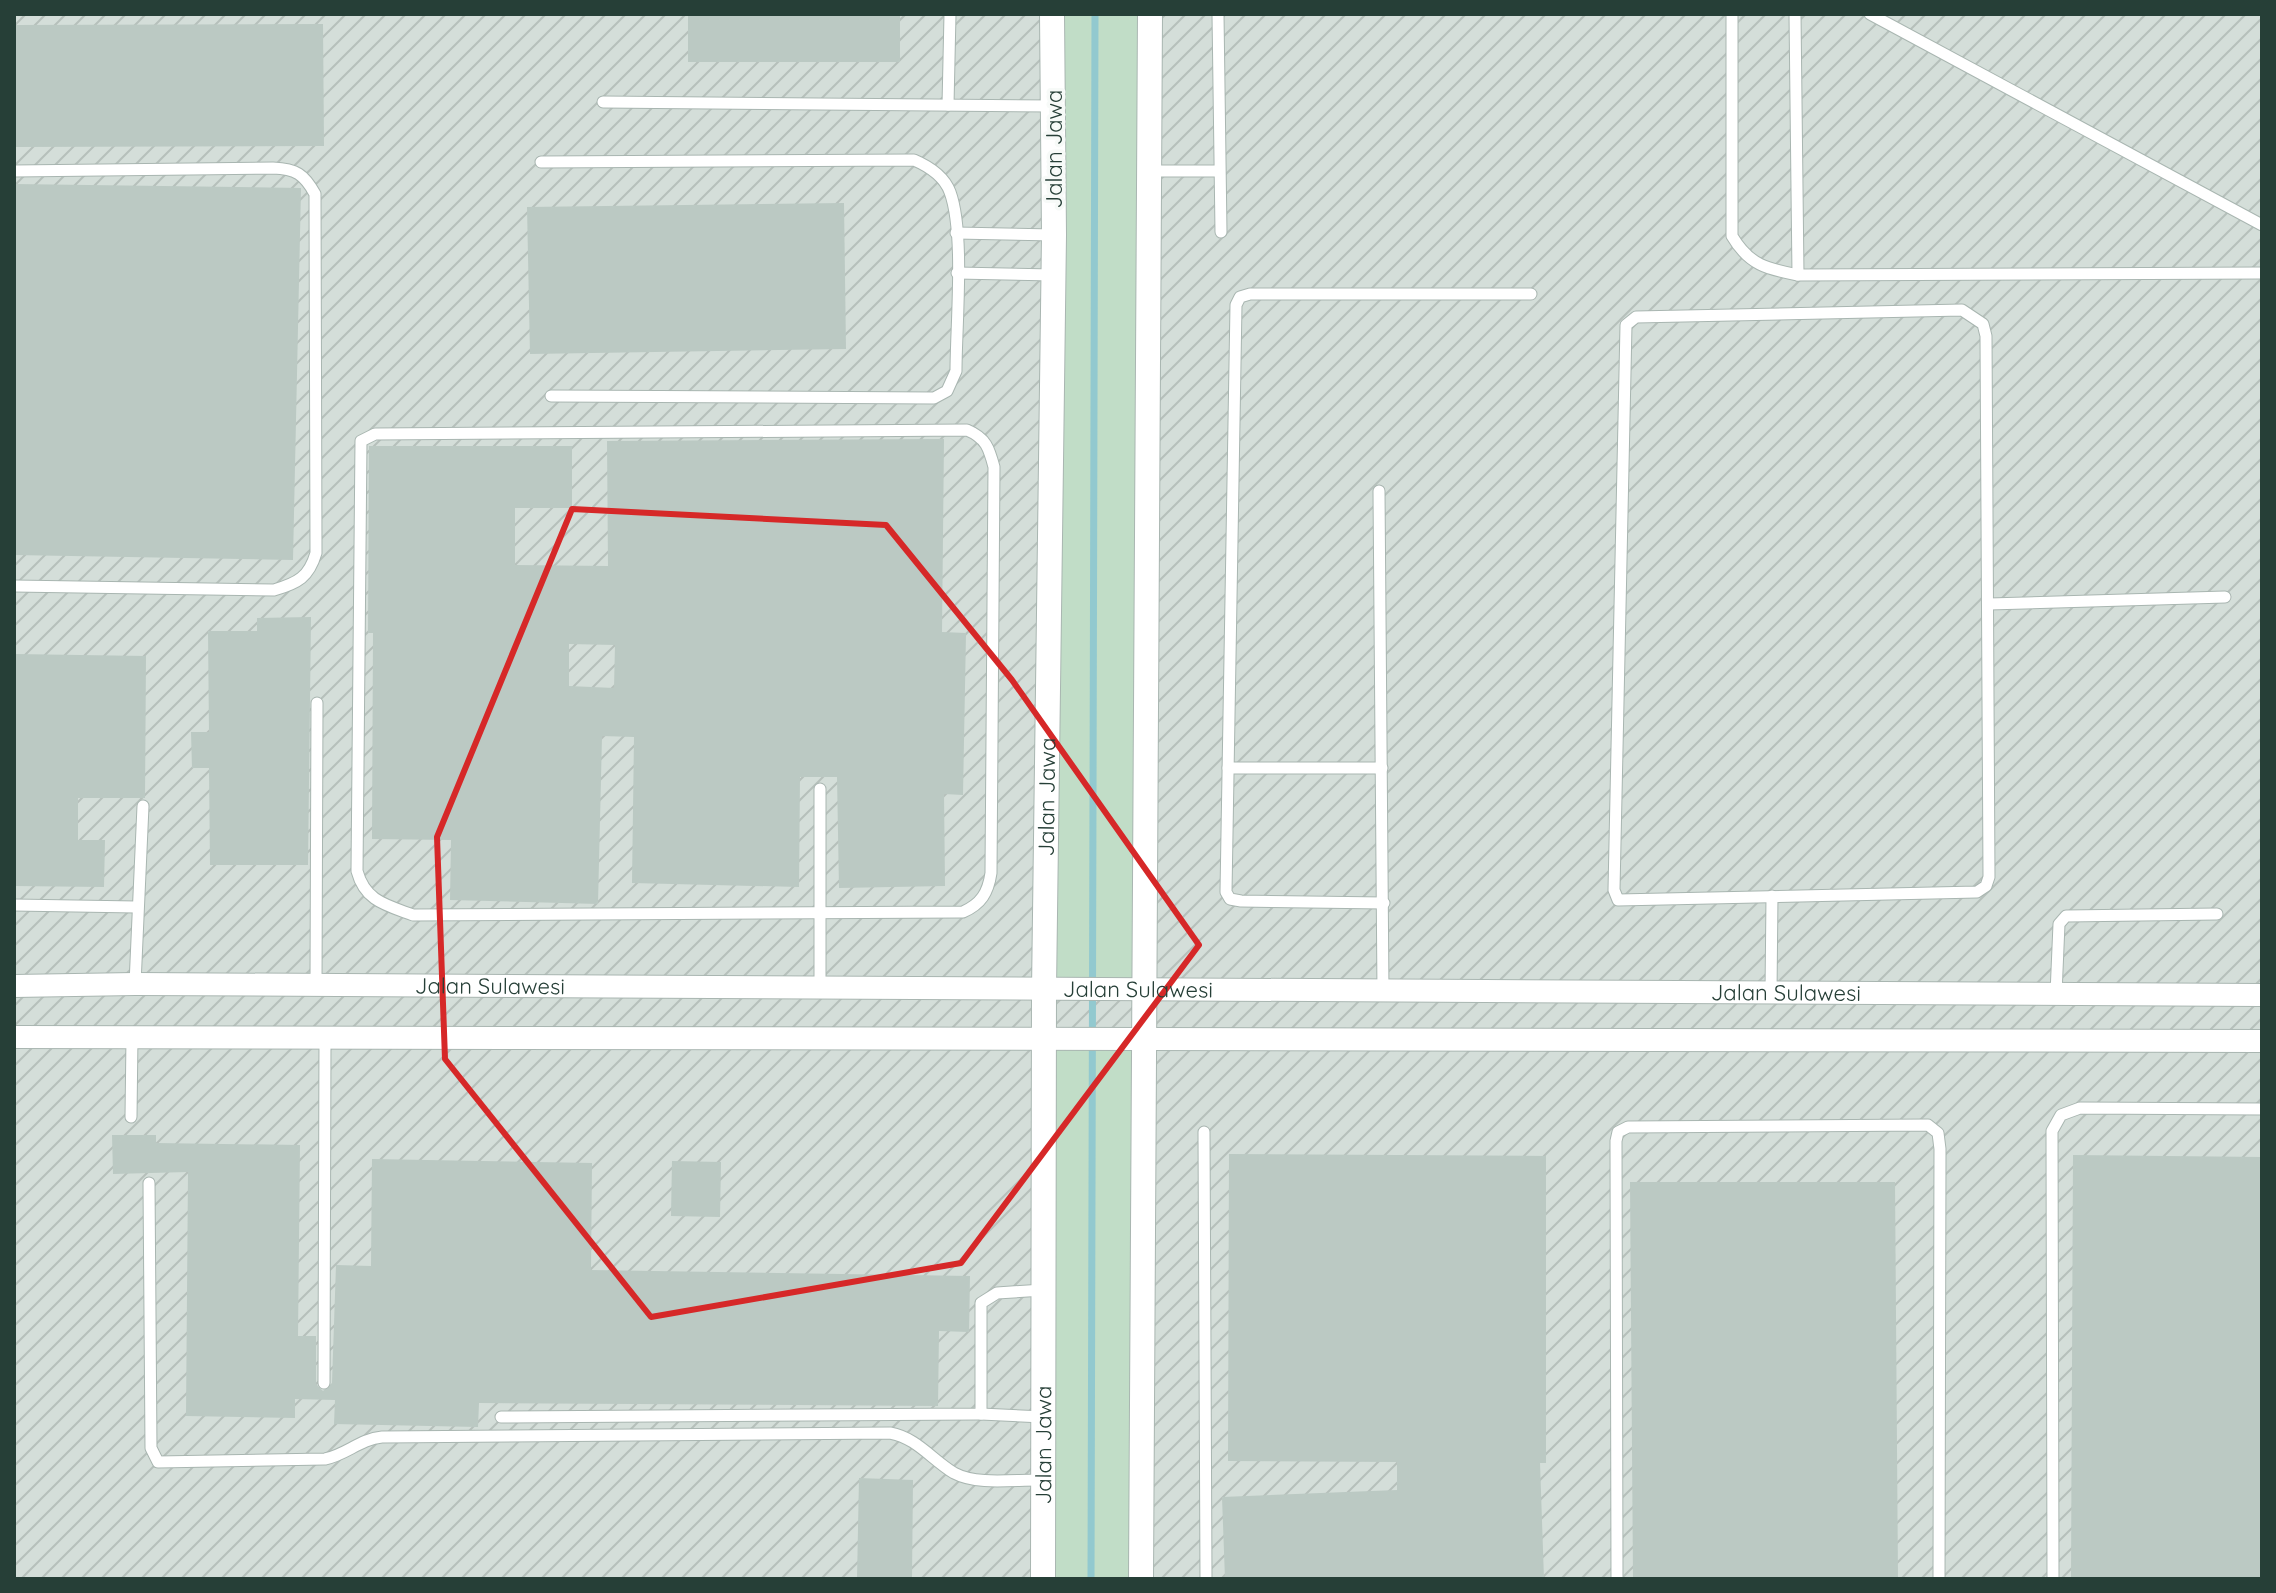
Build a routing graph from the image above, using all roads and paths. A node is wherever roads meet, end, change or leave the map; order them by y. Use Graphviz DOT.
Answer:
graph roads {
  1 [pos="950,14"];
  2 [pos="1052,14"];
  3 [pos="1150,14"];
  4 [pos="1218,14"];
  5 [pos="1732,14"];
  6 [pos="1795,14"];
  7 [pos="1870,14"];
  8 [pos="603,102"];
  9 [pos="948,105"];
  10 [pos="1054,106"];
  11 [pos="541,162"];
  12 [pos="14,171"];
  13 [pos="1148,171"];
  14 [pos="1219,171"];
  15 [pos="2262,225"];
  16 [pos="1221,232"];
  17 [pos="956,233"];
  18 [pos="1054,235"];
  19 [pos="957,273"];
  20 [pos="2262,273"];
  21 [pos="1053,275"];
  22 [pos="1798,275"];
  23 [pos="1531,294"];
  24 [pos="551,396"];
  25 [pos="1379,491"];
  26 [pos="14,586"];
  27 [pos="2225,597"];
  28 [pos="1989,604"];
  29 [pos="317,703"];
  30 [pos="1228,768"];
  31 [pos="1382,768"];
  32 [pos="820,789"];
  33 [pos="143,806"];
  34 [pos="1772,896"];
  35 [pos="1384,903"];
  36 [pos="14,905"];
  37 [pos="136,907"];
  38 [pos="818,913"];
  39 [pos="2217,914"];
  40 [pos="135,984"];
  41 [pos="14,986"];
  42 [pos="316,986"];
  43 [pos="820,987"];
  44 [pos="1055,990"];
  45 [pos="1134,990"];
  46 [pos="1383,992"];
  47 [pos="1771,993"];
  48 [pos="2056,994"];
  49 [pos="2262,995"];
  50 [pos="14,1037"];
  51 [pos="132,1037"];
  52 [pos="325,1038"];
  53 [pos="1054,1040"];
  54 [pos="1133,1040"];
  55 [pos="2262,1041"];
  56 [pos="2262,1109"];
  57 [pos="131,1117"];
  58 [pos="1204,1132"];
  59 [pos="149,1183"];
  60 [pos="1043,1290"];
  61 [pos="324,1383"];
  62 [pos="981,1414"];
  63 [pos="501,1417"];
  64 [pos="1043,1417"];
  65 [pos="1043,1480"];
  66 [pos="1043,1579"];
  67 [pos="1141,1579"];
  68 [pos="1206,1579"];
  69 [pos="1617,1579"];
  70 [pos="1939,1579"];
  71 [pos="2053,1579"];
  1 -- 9 [label="lane"];
  2 -- 10 [label="street, Jalan Jawa"];
  3 -- 13 [label="street"];
  4 -- 14 [label="lane"];
  5 -- 22 [label="lane"];
  6 -- 22 [label="lane"];
  7 -- 15 [label="lane"];
  8 -- 9 [label="lane"];
  9 -- 10 [label="lane"];
  10 -- 18 [label="street, Jalan Jawa"];
  11 -- 17 [label="lane"];
  12 -- 26 [label="lane"];
  13 -- 14 [label="lane"];
  13 -- 45 [label="street"];
  14 -- 16 [label="lane"];
  17 -- 18 [label="lane"];
  17 -- 19 [label="lane"];
  18 -- 21 [label="street, Jalan Jawa"];
  19 -- 21 [label="lane"];
  19 -- 24 [label="lane"];
  20 -- 22 [label="lane"];
  21 -- 44 [label="street, Jalan Jawa"];
  23 -- 30 [label="lane"];
  25 -- 31 [label="lane"];
  27 -- 28 [label="lane"];
  28 -- 34 [label="lane"];
  28 -- 34 [label="lane"];
  29 -- 42 [label="lane"];
  30 -- 31 [label="lane"];
  30 -- 35 [label="lane"];
  31 -- 35 [label="lane"];
  32 -- 38 [label="lane"];
  33 -- 37 [label="lane"];
  34 -- 47 [label="lane"];
  35 -- 46 [label="lane"];
  36 -- 37 [label="lane"];
  37 -- 40 [label="lane"];
  38 -- 38 [label="lane"];
  38 -- 43 [label="lane"];
  39 -- 48 [label="lane"];
  40 -- 41 [label="street, Jalan Sulawesi"];
  40 -- 42 [label="street, Jalan Sulawesi"];
  42 -- 43 [label="street, Jalan Sulawesi"];
  43 -- 44 [label="street, Jalan Sulawesi"];
  44 -- 45 [label="street, Jalan Sulawesi"];
  44 -- 53 [label="street, Jalan Jawa"];
  45 -- 46 [label="street, Jalan Sulawesi"];
  45 -- 54 [label="street"];
  46 -- 47 [label="street, Jalan Sulawesi"];
  47 -- 48 [label="street, Jalan Sulawesi"];
  48 -- 49 [label="street, Jalan Sulawesi"];
  50 -- 51 [label="street"];
  51 -- 52 [label="street"];
  51 -- 57 [label="lane"];
  52 -- 53 [label="street"];
  52 -- 61 [label="lane"];
  53 -- 54 [label="street"];
  53 -- 60 [label="street, Jalan Jawa"];
  54 -- 55 [label="street"];
  54 -- 67 [label="street"];
  56 -- 71 [label="lane"];
  58 -- 68 [label="lane"];
  59 -- 65 [label="lane"];
  60 -- 62 [label="lane"];
  60 -- 64 [label="street, Jalan Jawa"];
  62 -- 63 [label="lane"];
  62 -- 64 [label="lane"];
  64 -- 65 [label="street, Jalan Jawa"];
  65 -- 66 [label="street, Jalan Jawa"];
  69 -- 70 [label="lane"];
}
